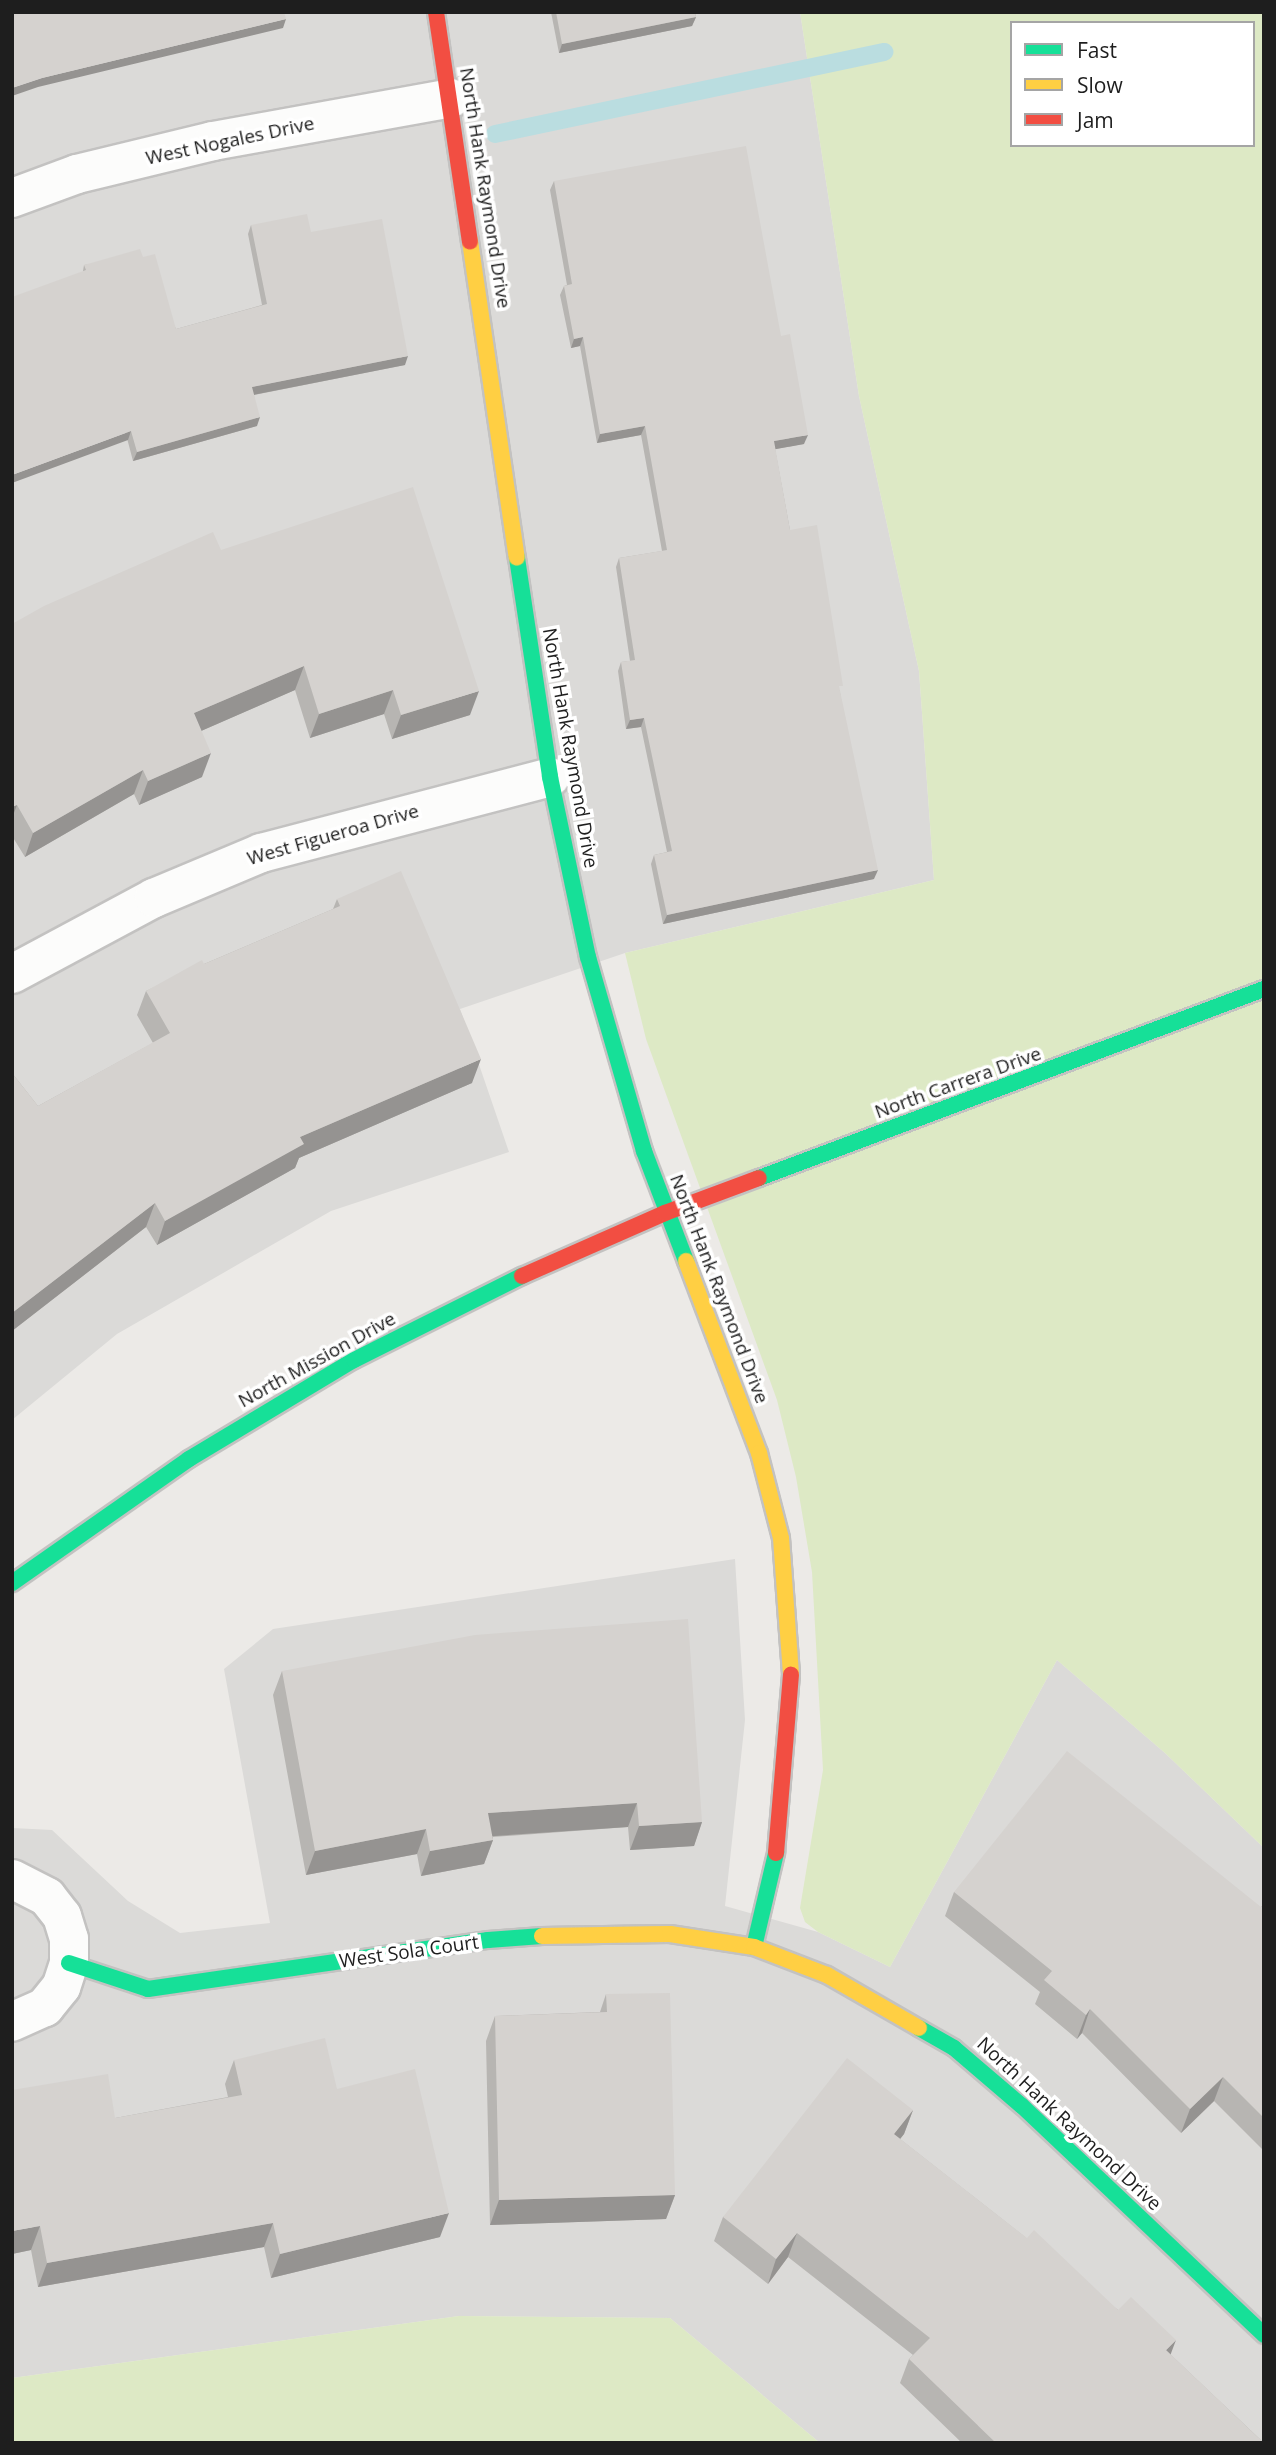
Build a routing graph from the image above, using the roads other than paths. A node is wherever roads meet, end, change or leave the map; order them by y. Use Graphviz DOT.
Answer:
graph roads {
  1 [pos="436,12"];
  2 [pos="451,99"];
  3 [pos="12,198"];
  4 [pos="550,778"];
  5 [pos="12,974"];
  6 [pos="1264,989"];
  7 [pos="665,1213"];
  8 [pos="12,1583"];
  9 [pos="12,1879"];
  10 [pos="754,1947"];
  11 [pos="69,1963"];
  12 [pos="12,2022"];
  13 [pos="1264,2335"];
  1 -- 2 [label="street, North Hank Raymond Drive"];
  2 -- 3 [label="street, West Nogales Drive"];
  2 -- 4 [label="street, North Hank Raymond Drive"];
  4 -- 5 [label="street, West Figueroa Drive"];
  4 -- 7 [label="street, North Hank Raymond Drive"];
  6 -- 7 [label="street, North Carrera Drive"];
  7 -- 8 [label="street, North Mission Drive"];
  7 -- 10 [label="street, North Hank Raymond Drive"];
  9 -- 11 [label="street"];
  10 -- 11 [label="street, West Sola Court"];
  10 -- 13 [label="street, North Hank Raymond Drive"];
  11 -- 12 [label="street"];
}
